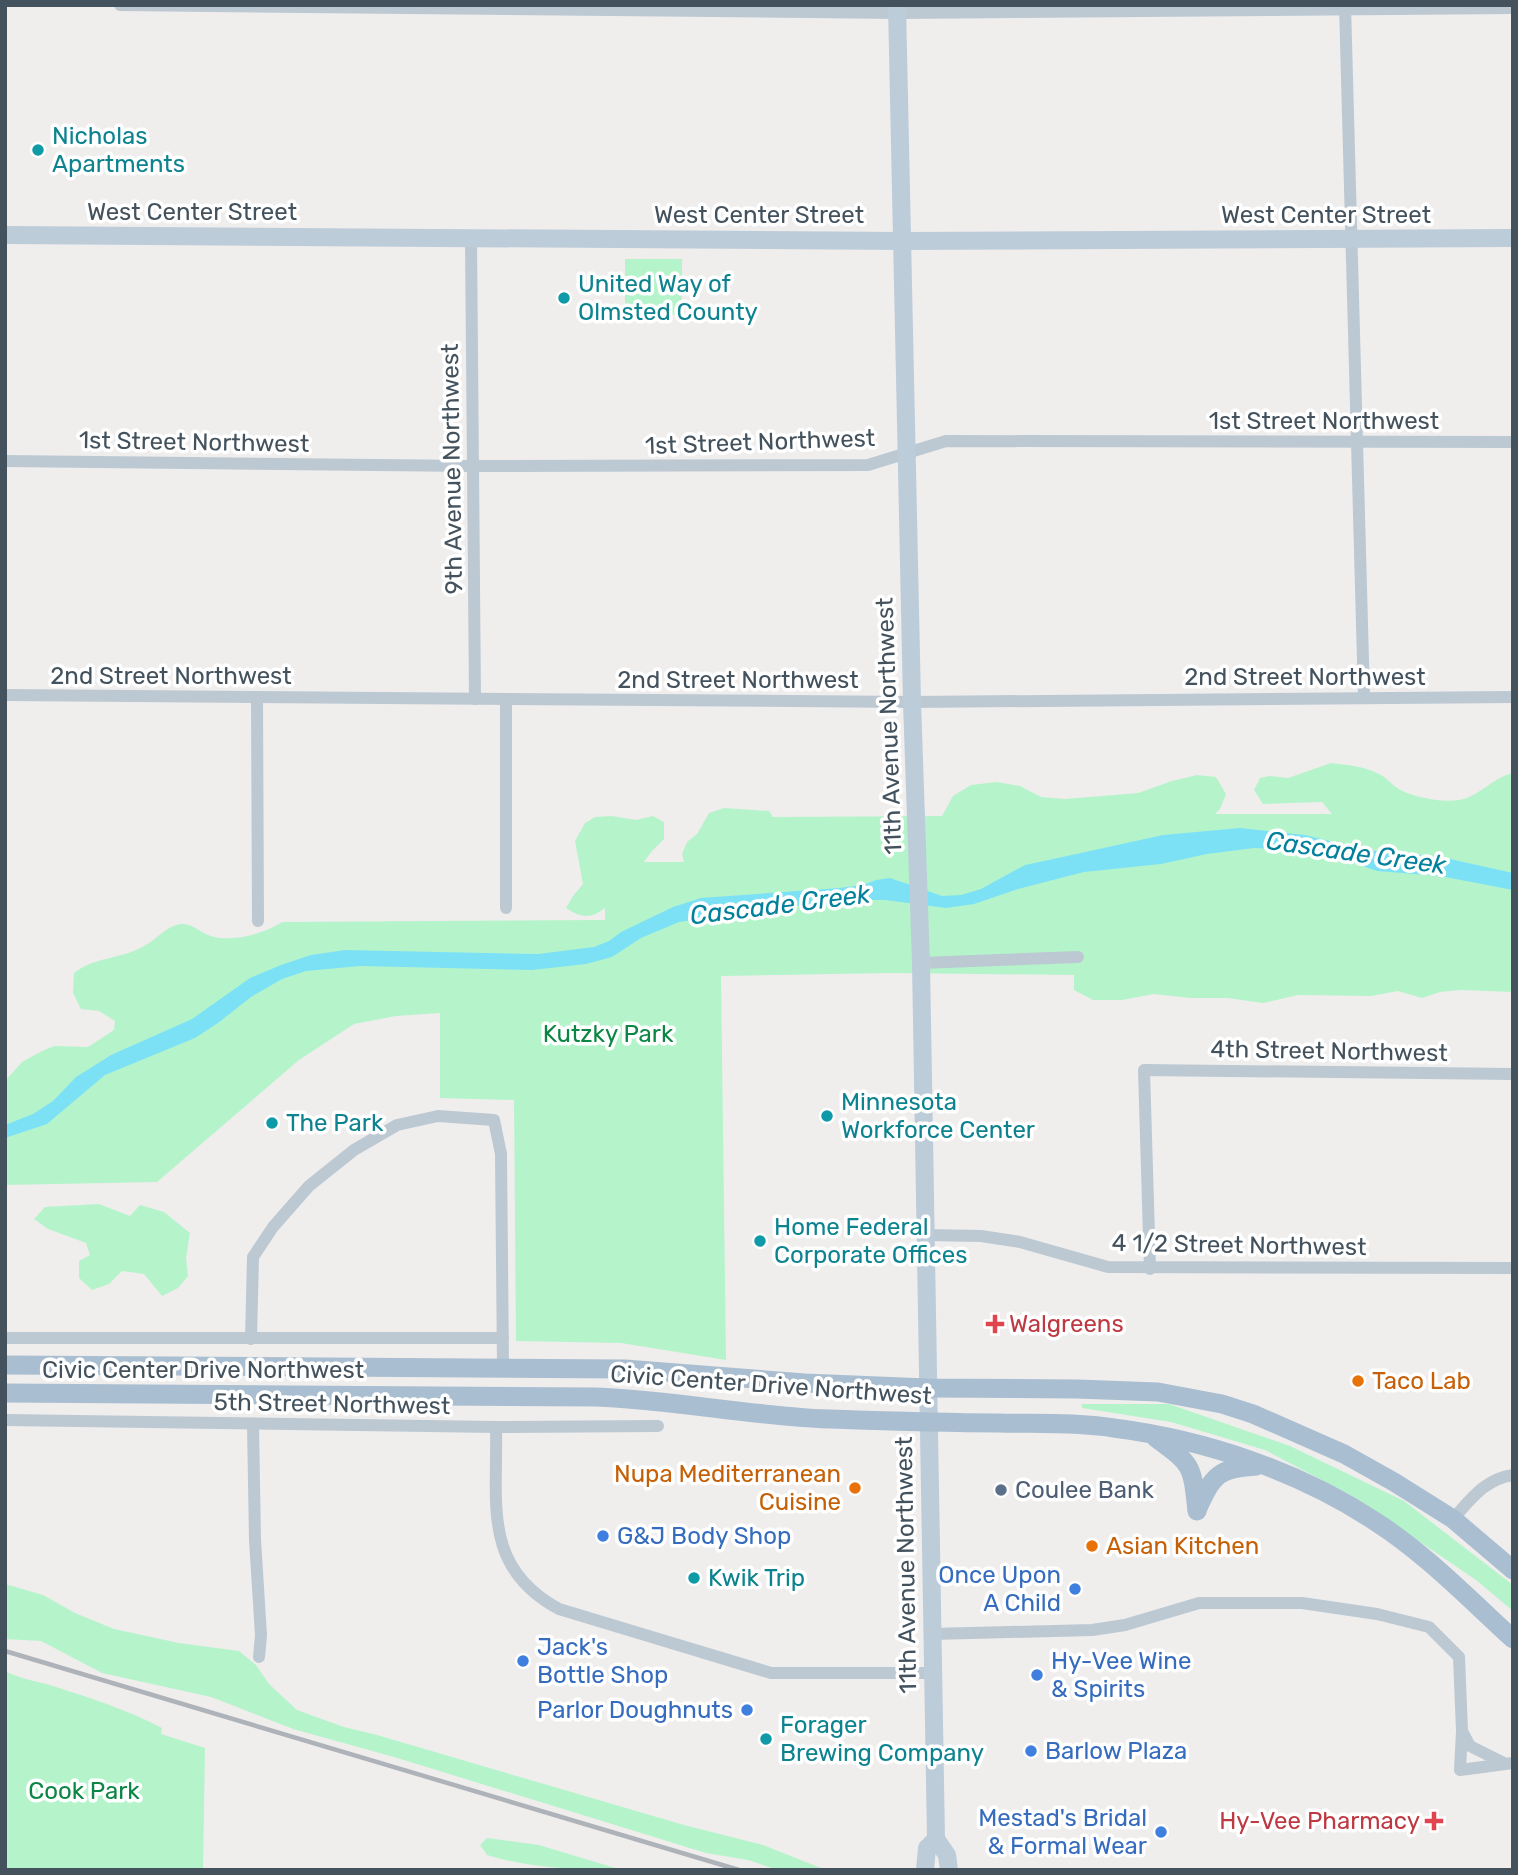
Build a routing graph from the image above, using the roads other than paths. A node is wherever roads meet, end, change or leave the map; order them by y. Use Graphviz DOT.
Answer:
graph roads {
  1 [pos="120,5"];
  2 [pos="1345,7"];
  3 [pos="1513,8"];
  4 [pos="897,9"];
  5 [pos="5,235"];
  6 [pos="471,238"];
  7 [pos="1513,238"];
  8 [pos="1351,239"];
  9 [pos="902,241"];
  10 [pos="1513,442"];
  11 [pos="1357,443"];
  12 [pos="907,453"];
  13 [pos="5,461"];
  14 [pos="473,466"];
  15 [pos="5,695"];
  16 [pos="1364,697"];
  17 [pos="1513,697"];
  18 [pos="257,698"];
  19 [pos="475,699"];
  20 [pos="506,699"];
  21 [pos="912,702"];
  22 [pos="506,908"];
  23 [pos="258,921"];
  24 [pos="1078,957"];
  25 [pos="920,963"];
  26 [pos="1513,1074"];
  27 [pos="926,1236"];
  28 [pos="1513,1268"];
  29 [pos="1150,1269"];
  30 [pos="5,1338"];
  31 [pos="503,1338"];
  32 [pos="251,1339"];
  33 [pos="5,1365"];
  34 [pos="503,1367"];
  35 [pos="927,1388"];
  36 [pos="5,1393"];
  37 [pos="5,1420"];
  38 [pos="928,1422"];
  39 [pos="253,1425"];
  40 [pos="658,1426"];
  41 [pos="496,1427"];
  42 [pos="1150,1434"];
  43 [pos="1263,1466"];
  44 [pos="1513,1475"];
  45 [pos="1453,1519"];
  46 [pos="1513,1570"];
  47 [pos="932,1634"];
  48 [pos="1513,1639"];
  49 [pos="259,1657"];
  50 [pos="933,1674"];
  51 [pos="1462,1731"];
  52 [pos="1509,1763"];
  53 [pos="936,1839"];
  54 [pos="925,1870"];
  55 [pos="949,1870"];
  1 -- 4 [label="street"];
  2 -- 3 [label="street"];
  2 -- 4 [label="street"];
  2 -- 8 [label="street"];
  4 -- 9 [label="main road, 11th Avenue Northwest"];
  5 -- 6 [label="main road, West Center Street"];
  6 -- 9 [label="main road, West Center Street"];
  6 -- 14 [label="street, 9th Avenue Northwest"];
  7 -- 8 [label="main road, West Center Street"];
  8 -- 9 [label="main road, West Center Street"];
  8 -- 11 [label="street"];
  9 -- 12 [label="main road, 11th Avenue Northwest"];
  10 -- 11 [label="street, 1st Street Northwest"];
  11 -- 12 [label="street, 1st Street Northwest"];
  11 -- 16 [label="street"];
  12 -- 14 [label="street, 1st Street Northwest"];
  12 -- 21 [label="main road, 11th Avenue Northwest"];
  13 -- 14 [label="street, 1st Street Northwest"];
  14 -- 19 [label="street, 9th Avenue Northwest"];
  15 -- 18 [label="street, 2nd Street Northwest"];
  16 -- 17 [label="street, 2nd Street Northwest"];
  16 -- 21 [label="street, 2nd Street Northwest"];
  18 -- 19 [label="street, 2nd Street Northwest"];
  18 -- 23 [label="street"];
  19 -- 20 [label="street, 2nd Street Northwest"];
  20 -- 21 [label="street, 2nd Street Northwest"];
  20 -- 22 [label="street"];
  21 -- 25 [label="main road, 11th Avenue Northwest"];
  24 -- 25 [label="street"];
  25 -- 27 [label="main road, 11th Avenue Northwest"];
  26 -- 29 [label="street, 4th Street Northwest"];
  27 -- 29 [label="street, 4 1/2 Street Northwest"];
  27 -- 35 [label="main road, 11th Avenue Northwest"];
  28 -- 29 [label="street, 4 1/2 Street Northwest"];
  30 -- 32 [label="street"];
  31 -- 32 [label="street"];
  31 -- 32 [label="street"];
  31 -- 34 [label="street"];
  33 -- 34 [label="main road, Civic Center Drive Northwest"];
  34 -- 35 [label="main road, Civic Center Drive Northwest"];
  35 -- 38 [label="main road, 11th Avenue Northwest"];
  35 -- 45 [label="main road, Civic Center Drive Northwest"];
  36 -- 38 [label="main road, Civic Center Drive Northwest"];
  37 -- 39 [label="street, 5th Street Northwest"];
  38 -- 42 [label="main road, Civic Center Drive Northwest"];
  38 -- 47 [label="main road, 11th Avenue Northwest"];
  39 -- 41 [label="street, 5th Street Northwest"];
  39 -- 49 [label="street"];
  40 -- 41 [label="street, 5th Street Northwest"];
  41 -- 50 [label="street"];
  42 -- 43 [label="main road, Civic Center Drive Northwest"];
  42 -- 43 [label="main road"];
  43 -- 48 [label="main road, Civic Center Drive Northwest"];
  44 -- 45 [label="street"];
  45 -- 46 [label="main road, Civic Center Drive Northwest"];
  47 -- 50 [label="main road, 11th Avenue Northwest"];
  47 -- 51 [label="street"];
  50 -- 53 [label="main road, 11th Avenue Northwest"];
  51 -- 52 [label="street"];
  51 -- 52 [label="street"];
  53 -- 54 [label="main road, 11th Avenue Northwest"];
  53 -- 55 [label="main road, 11th Avenue Northwest"];
}
